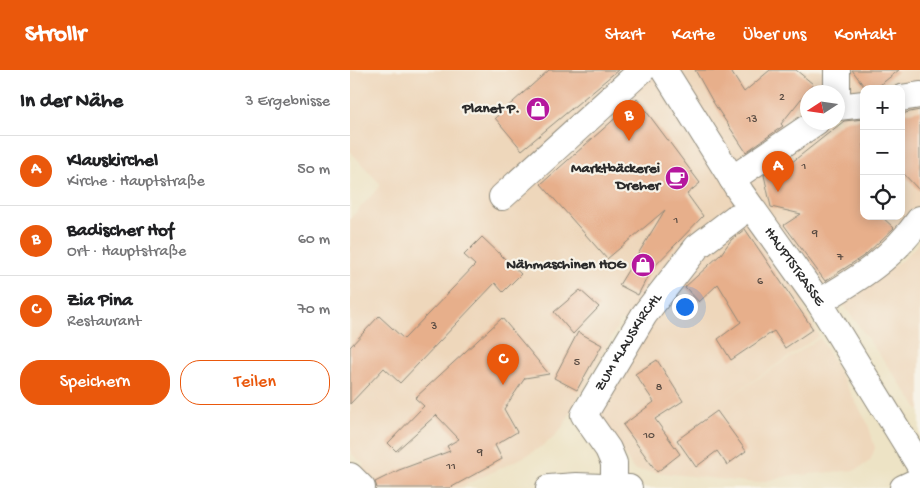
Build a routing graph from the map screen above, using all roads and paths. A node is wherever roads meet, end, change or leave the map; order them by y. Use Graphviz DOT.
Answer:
graph roads {
  1 [pos="642,70"];
  2 [pos="664,70"];
  3 [pos="837,70"];
  4 [pos="840,85"];
  5 [pos="920,95"];
  6 [pos="905,97"];
  7 [pos="804,130"];
  8 [pos="732,179"];
  9 [pos="502,197"];
  10 [pos="736,217"];
  11 [pos="920,219"];
  12 [pos="819,302"];
  13 [pos="920,466"];
  14 [pos="350,476"];
  15 [pos="920,480"];
  16 [pos="622,487"];
  17 [pos="362,488"];
  18 [pos="549,488"];
  19 [pos="903,488"];
  1 -- 9 [label="street"];
  2 -- 8 [label="street, HAUPTSTRASSE"];
  3 -- 4 [label="street"];
  5 -- 6 [label="street"];
  7 -- 8 [label="street"];
  8 -- 12 [label="street, HAUPTSTRASSE"];
  10 -- 16 [label="street, ZUM KLAUSKIRCHL"];
  11 -- 12 [label="street"];
  12 -- 13 [label="street, HAUPTSTRASSE"];
  14 -- 17 [label="street"];
  15 -- 19 [label="street"];
  16 -- 18 [label="street"];
}
